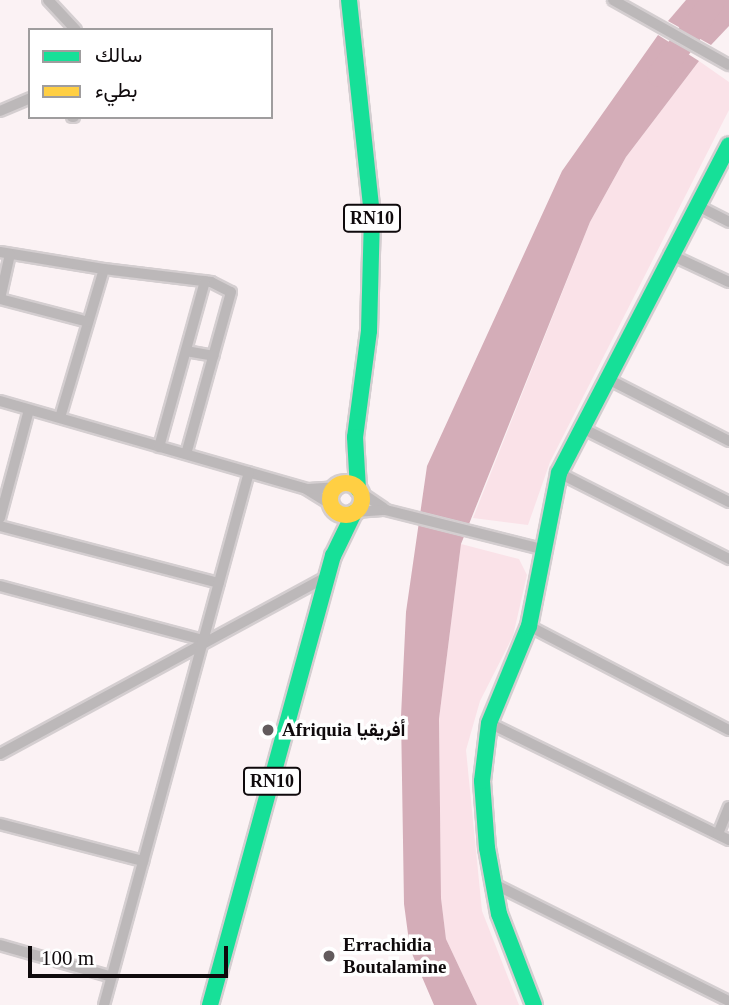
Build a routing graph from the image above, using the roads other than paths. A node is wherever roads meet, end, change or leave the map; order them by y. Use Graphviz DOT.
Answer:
graph roads {
  1 [pos="48,0"];
  2 [pos="350,0"];
  3 [pos="613,0"];
  4 [pos="74,28"];
  5 [pos="729,65"];
  6 [pos="28,103"];
  7 [pos="0,111"];
  8 [pos="729,145"];
  9 [pos="725,163"];
  10 [pos="696,205"];
  11 [pos="729,222"];
  12 [pos="5,253"];
  13 [pos="669,254"];
  14 [pos="104,269"];
  15 [pos="205,281"];
  16 [pos="729,282"];
  17 [pos="0,299"];
  18 [pos="89,322"];
  19 [pos="186,351"];
  20 [pos="214,356"];
  21 [pos="606,378"];
  22 [pos="0,401"];
  23 [pos="29,410"];
  24 [pos="60,418"];
  25 [pos="580,427"];
  26 [pos="355,437"];
  27 [pos="729,441"];
  28 [pos="159,447"];
  29 [pos="186,454"];
  30 [pos="248,472"];
  31 [pos="559,473"];
  32 [pos="336,486"];
  33 [pos="306,489"];
  34 [pos="359,491"];
  35 [pos="729,502"];
  36 [pos="331,505"];
  37 [pos="386,510"];
  38 [pos="355,513"];
  39 [pos="0,519"];
  40 [pos="0,526"];
  41 [pos="541,549"];
  42 [pos="333,556"];
  43 [pos="729,559"];
  44 [pos="328,576"];
  45 [pos="219,583"];
  46 [pos="0,586"];
  47 [pos="529,626"];
  48 [pos="202,644"];
  49 [pos="489,723"];
  50 [pos="729,730"];
  51 [pos="0,754"];
  52 [pos="729,807"];
  53 [pos="0,824"];
  54 [pos="718,834"];
  55 [pos="729,840"];
  56 [pos="143,861"];
  57 [pos="494,884"];
  58 [pos="0,946"];
  59 [pos="111,977"];
  60 [pos="729,1001"];
  61 [pos="104,1005"];
  62 [pos="210,1005"];
  63 [pos="534,1005"];
  1 -- 4 [label="street"];
  2 -- 26 [label="main road, RN10"];
  3 -- 5 [label="street"];
  6 -- 7 [label="street"];
  8 -- 9 [label="main road"];
  9 -- 10 [label="main road"];
  10 -- 11 [label="street"];
  10 -- 13 [label="main road"];
  12 -- 14 [label="street"];
  12 -- 17 [label="street"];
  13 -- 16 [label="street"];
  13 -- 21 [label="main road"];
  14 -- 15 [label="street"];
  14 -- 18 [label="street"];
  15 -- 19 [label="street"];
  15 -- 20 [label="street"];
  17 -- 18 [label="street"];
  18 -- 24 [label="street"];
  19 -- 20 [label="street"];
  19 -- 28 [label="street"];
  20 -- 29 [label="street"];
  21 -- 25 [label="main road"];
  21 -- 27 [label="street"];
  22 -- 23 [label="street"];
  23 -- 24 [label="street"];
  23 -- 39 [label="street"];
  24 -- 28 [label="street"];
  25 -- 31 [label="main road"];
  25 -- 35 [label="street"];
  26 -- 32 [label="main road, RN10"];
  26 -- 34 [label="main road, RN10"];
  28 -- 29 [label="street"];
  29 -- 30 [label="street"];
  30 -- 33 [label="street"];
  30 -- 45 [label="street"];
  31 -- 41 [label="main road"];
  31 -- 43 [label="street"];
  32 -- 33 [label="street"];
  32 -- 34 [label="main road"];
  32 -- 36 [label="main road, RN10"];
  33 -- 36 [label="street"];
  34 -- 37 [label="street"];
  34 -- 38 [label="main road, RN10"];
  36 -- 38 [label="main road"];
  36 -- 42 [label="main road, RN10"];
  37 -- 38 [label="street"];
  37 -- 41 [label="street"];
  38 -- 42 [label="main road, RN10"];
  40 -- 45 [label="street"];
  41 -- 47 [label="main road"];
  42 -- 44 [label="main road, RN10"];
  44 -- 48 [label="street"];
  44 -- 62 [label="main road, RN10"];
  45 -- 48 [label="street"];
  46 -- 48 [label="street"];
  47 -- 49 [label="main road"];
  47 -- 50 [label="street"];
  48 -- 51 [label="street"];
  48 -- 56 [label="street"];
  49 -- 54 [label="street"];
  49 -- 57 [label="main road"];
  52 -- 54 [label="street"];
  53 -- 56 [label="street"];
  54 -- 55 [label="street"];
  56 -- 59 [label="street"];
  57 -- 60 [label="street"];
  57 -- 63 [label="main road"];
  58 -- 59 [label="street"];
  59 -- 61 [label="street"];
}
